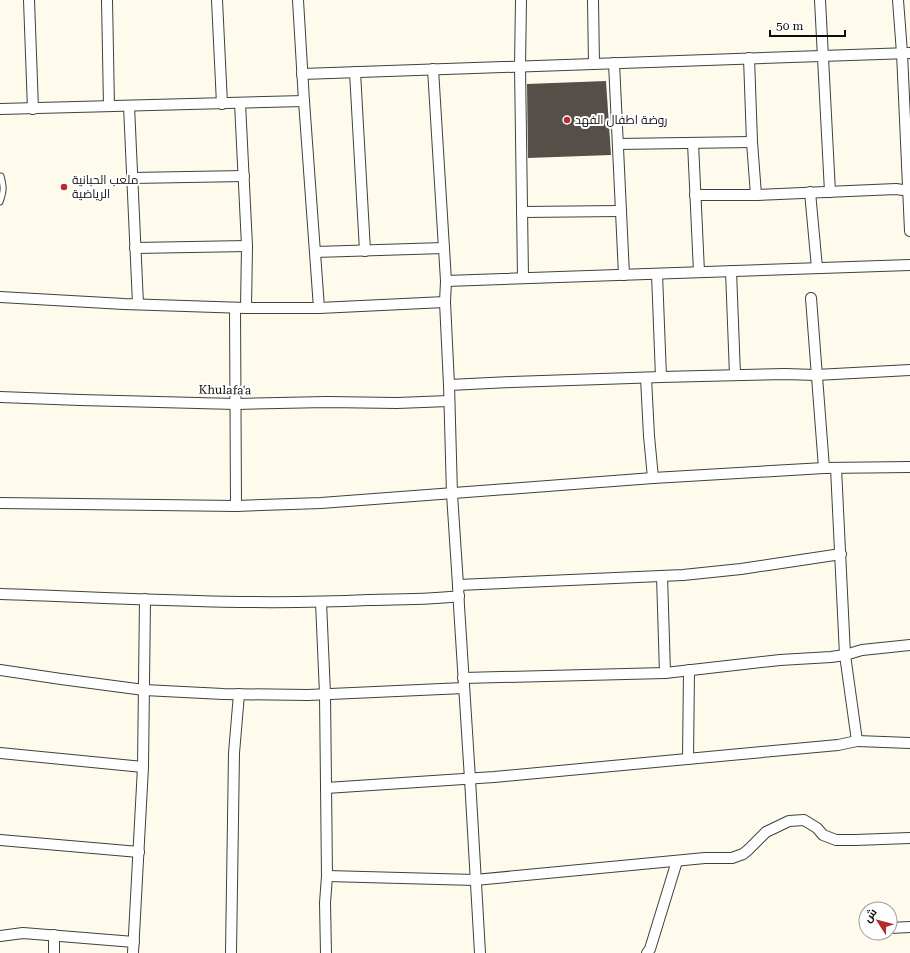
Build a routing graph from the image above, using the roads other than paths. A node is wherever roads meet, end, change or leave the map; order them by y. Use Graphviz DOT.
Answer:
graph roads {
  1 [pos="29,0"];
  2 [pos="107,0"];
  3 [pos="217,0"];
  4 [pos="298,0"];
  5 [pos="520,0"];
  6 [pos="593,0"];
  7 [pos="820,0"];
  8 [pos="898,0"];
  9 [pos="906,53"];
  10 [pos="822,56"];
  11 [pos="749,58"];
  12 [pos="614,63"];
  13 [pos="594,64"];
  14 [pos="520,66"];
  15 [pos="433,69"];
  16 [pos="355,72"];
  17 [pos="302,74"];
  18 [pos="304,101"];
  19 [pos="240,103"];
  20 [pos="222,104"];
  21 [pos="109,106"];
  22 [pos="130,106"];
  23 [pos="33,108"];
  24 [pos="0,109"];
  25 [pos="693,142"];
  26 [pos="752,142"];
  27 [pos="618,144"];
  28 [pos="908,152"];
  29 [pos="1,176"];
  30 [pos="244,176"];
  31 [pos="132,178"];
  32 [pos="909,191"];
  33 [pos="810,192"];
  34 [pos="830,192"];
  35 [pos="756,194"];
  36 [pos="695,195"];
  37 [pos="0,202"];
  38 [pos="621,211"];
  39 [pos="522,212"];
  40 [pos="910,231"];
  41 [pos="247,246"];
  42 [pos="135,248"];
  43 [pos="444,248"];
  44 [pos="365,251"];
  45 [pos="315,252"];
  46 [pos="910,265"];
  47 [pos="817,268"];
  48 [pos="731,271"];
  49 [pos="699,272"];
  50 [pos="657,274"];
  51 [pos="624,275"];
  52 [pos="523,278"];
  53 [pos="446,281"];
  54 [pos="0,297"];
  55 [pos="811,298"];
  56 [pos="445,302"];
  57 [pos="138,304"];
  58 [pos="235,308"];
  59 [pos="246,308"];
  60 [pos="319,308"];
  61 [pos="910,370"];
  62 [pos="816,374"];
  63 [pos="735,375"];
  64 [pos="661,377"];
  65 [pos="646,378"];
  66 [pos="449,385"];
  67 [pos="0,397"];
  68 [pos="449,401"];
  69 [pos="236,404"];
  70 [pos="910,467"];
  71 [pos="824,468"];
  72 [pos="836,468"];
  73 [pos="653,478"];
  74 [pos="452,494"];
  75 [pos="0,503"];
  76 [pos="236,506"];
  77 [pos="841,554"];
  78 [pos="662,576"];
  79 [pos="458,585"];
  80 [pos="0,594"];
  81 [pos="459,596"];
  82 [pos="145,599"];
  83 [pos="321,602"];
  84 [pos="910,646"];
  85 [pos="845,655"];
  86 [pos="0,670"];
  87 [pos="689,670"];
  88 [pos="665,673"];
  89 [pos="463,683"];
  90 [pos="144,690"];
  91 [pos="239,694"];
  92 [pos="325,694"];
  93 [pos="857,741"];
  94 [pos="910,743"];
  95 [pos="0,752"];
  96 [pos="688,759"];
  97 [pos="143,767"];
  98 [pos="470,779"];
  99 [pos="326,788"];
  100 [pos="910,838"];
  101 [pos="0,840"];
  102 [pos="139,852"];
  103 [pos="677,861"];
  104 [pos="327,876"];
  105 [pos="475,880"];
  106 [pos="910,927"];
  107 [pos="898,928"];
  108 [pos="54,935"];
  109 [pos="0,936"];
  110 [pos="134,942"];
  111 [pos="54,953"];
  112 [pos="133,953"];
  113 [pos="231,953"];
  114 [pos="326,953"];
  115 [pos="480,953"];
  116 [pos="647,953"];
  1 -- 23 [label="street"];
  2 -- 21 [label="street"];
  3 -- 20 [label="street"];
  4 -- 17 [label="street"];
  5 -- 14 [label="street"];
  6 -- 13 [label="street"];
  7 -- 10 [label="street"];
  8 -- 9 [label="street"];
  9 -- 10 [label="street"];
  9 -- 28 [label="street"];
  10 -- 11 [label="street"];
  10 -- 34 [label="street"];
  11 -- 12 [label="street"];
  11 -- 26 [label="street"];
  12 -- 13 [label="street"];
  12 -- 27 [label="street"];
  13 -- 14 [label="street"];
  14 -- 15 [label="street"];
  14 -- 39 [label="street"];
  15 -- 16 [label="street"];
  15 -- 43 [label="street"];
  16 -- 17 [label="street"];
  16 -- 44 [label="street"];
  17 -- 18 [label="street"];
  18 -- 19 [label="street"];
  18 -- 45 [label="street"];
  19 -- 20 [label="street"];
  19 -- 30 [label="street"];
  20 -- 22 [label="street"];
  21 -- 22 [label="street"];
  21 -- 23 [label="street"];
  22 -- 31 [label="street"];
  23 -- 24 [label="street"];
  25 -- 26 [label="street"];
  25 -- 27 [label="street"];
  25 -- 36 [label="street"];
  26 -- 35 [label="street"];
  27 -- 38 [label="street"];
  28 -- 32 [label="street"];
  29 -- 37 [label="lane"];
  30 -- 31 [label="street"];
  30 -- 41 [label="street"];
  31 -- 42 [label="street"];
  32 -- 34 [label="street"];
  32 -- 40 [label="street"];
  33 -- 34 [label="street"];
  33 -- 35 [label="street"];
  33 -- 47 [label="street"];
  35 -- 36 [label="street"];
  36 -- 49 [label="street"];
  38 -- 39 [label="street"];
  38 -- 51 [label="street"];
  39 -- 52 [label="street"];
  41 -- 42 [label="street"];
  41 -- 59 [label="street"];
  42 -- 57 [label="street"];
  43 -- 44 [label="street"];
  43 -- 53 [label="street"];
  44 -- 45 [label="street"];
  45 -- 60 [label="street"];
  46 -- 47 [label="street"];
  47 -- 48 [label="street"];
  48 -- 49 [label="street"];
  48 -- 63 [label="street"];
  49 -- 50 [label="street"];
  50 -- 51 [label="street"];
  50 -- 64 [label="street"];
  51 -- 52 [label="street"];
  52 -- 53 [label="street"];
  53 -- 56 [label="street"];
  54 -- 57 [label="street"];
  55 -- 62 [label="street"];
  56 -- 60 [label="street"];
  56 -- 66 [label="street"];
  57 -- 58 [label="street"];
  58 -- 59 [label="street"];
  58 -- 69 [label="street"];
  59 -- 60 [label="street"];
  61 -- 62 [label="street"];
  62 -- 63 [label="street"];
  62 -- 71 [label="street"];
  63 -- 64 [label="street"];
  64 -- 65 [label="street"];
  65 -- 66 [label="street"];
  65 -- 73 [label="street"];
  66 -- 68 [label="street"];
  67 -- 69 [label="street, Khulafa'a"];
  68 -- 69 [label="street, Khulafa'a"];
  68 -- 74 [label="street"];
  69 -- 76 [label="street"];
  70 -- 72 [label="street"];
  71 -- 72 [label="street"];
  71 -- 73 [label="street"];
  72 -- 77 [label="street"];
  73 -- 74 [label="street"];
  74 -- 76 [label="street"];
  74 -- 79 [label="street"];
  75 -- 76 [label="street"];
  77 -- 78 [label="street"];
  77 -- 85 [label="street"];
  78 -- 79 [label="street"];
  78 -- 88 [label="street"];
  79 -- 81 [label="street"];
  80 -- 82 [label="street"];
  81 -- 83 [label="street"];
  81 -- 89 [label="street"];
  82 -- 83 [label="street"];
  82 -- 90 [label="street"];
  83 -- 92 [label="street"];
  84 -- 85 [label="street"];
  85 -- 87 [label="street"];
  85 -- 93 [label="street"];
  86 -- 90 [label="street"];
  87 -- 88 [label="street"];
  87 -- 96 [label="street"];
  88 -- 89 [label="street"];
  89 -- 92 [label="street"];
  89 -- 98 [label="street"];
  90 -- 91 [label="street"];
  90 -- 97 [label="street"];
  91 -- 92 [label="street"];
  91 -- 113 [label="street"];
  92 -- 99 [label="street"];
  93 -- 94 [label="street"];
  93 -- 96 [label="street"];
  95 -- 97 [label="street"];
  96 -- 98 [label="street"];
  97 -- 102 [label="street"];
  98 -- 99 [label="street"];
  98 -- 105 [label="street"];
  99 -- 104 [label="street"];
  100 -- 103 [label="street"];
  101 -- 102 [label="street"];
  102 -- 110 [label="street"];
  103 -- 105 [label="street"];
  103 -- 116 [label="street"];
  104 -- 105 [label="street"];
  104 -- 114 [label="street"];
  105 -- 115 [label="street"];
  106 -- 107 [label="street"];
  108 -- 109 [label="street"];
  108 -- 110 [label="street"];
  108 -- 111 [label="street"];
  110 -- 112 [label="street"];
}
